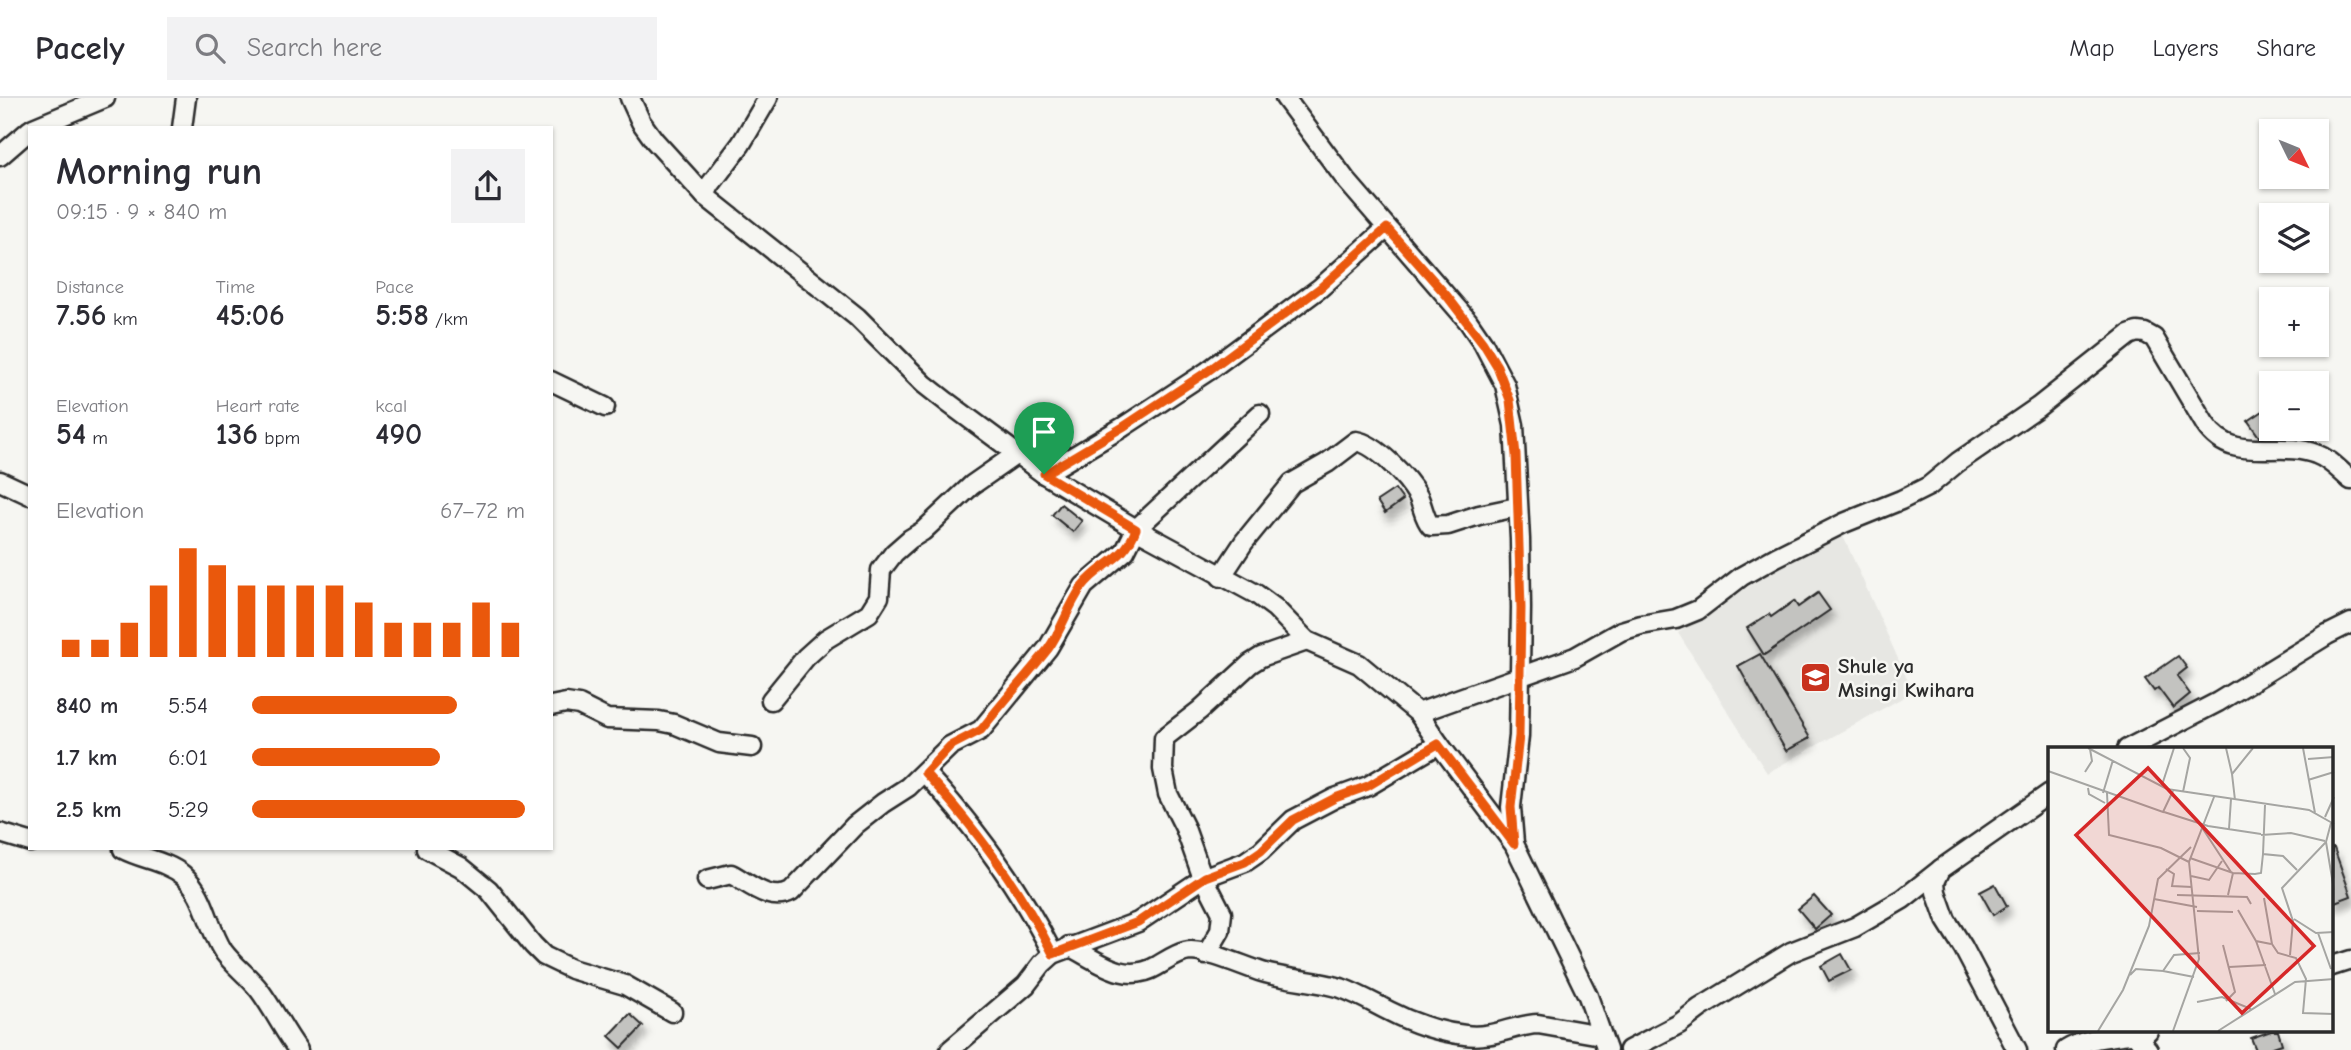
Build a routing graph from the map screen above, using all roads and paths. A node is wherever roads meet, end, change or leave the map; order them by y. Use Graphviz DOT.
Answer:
graph roads {
  1 [pos="105,98"];
  2 [pos="186,98"];
  3 [pos="630,98"];
  4 [pos="768,98"];
  5 [pos="1284,98"];
  6 [pos="39,126"];
  7 [pos="182,126"];
  8 [pos="28,132"];
  9 [pos="0,156"];
  10 [pos="705,196"];
  11 [pos="1387,228"];
  12 [pos="553,382"];
  13 [pos="605,407"];
  14 [pos="1260,414"];
  15 [pos="1018,453"];
  16 [pos="1044,474"];
  17 [pos="2351,480"];
  18 [pos="0,481"];
  19 [pos="28,494"];
  20 [pos="1517,508"];
  21 [pos="1136,529"];
  22 [pos="1221,577"];
  23 [pos="2351,623"];
  24 [pos="1307,641"];
  25 [pos="1520,677"];
  26 [pos="771,700"];
  27 [pos="553,706"];
  28 [pos="1419,713"];
  29 [pos="1438,744"];
  30 [pos="752,747"];
  31 [pos="2131,747"];
  32 [pos="925,773"];
  33 [pos="2048,794"];
  34 [pos="0,833"];
  35 [pos="28,841"];
  36 [pos="1514,844"];
  37 [pos="126,850"];
  38 [pos="429,850"];
  39 [pos="1941,869"];
  40 [pos="1205,877"];
  41 [pos="707,880"];
  42 [pos="1061,950"];
  43 [pos="1206,955"];
  44 [pos="2351,960"];
  45 [pos="2334,965"];
  46 [pos="671,1012"];
  47 [pos="2142,1032"];
  48 [pos="1604,1042"];
  49 [pos="298,1050"];
  50 [pos="950,1050"];
  51 [pos="1629,1050"];
  52 [pos="2017,1050"];
  53 [pos="2066,1050"];
  54 [pos="2148,1050"];
  1 -- 6 [label="street"];
  2 -- 7 [label="street"];
  3 -- 10 [label="street"];
  4 -- 10 [label="street"];
  5 -- 11 [label="street"];
  8 -- 9 [label="street"];
  10 -- 15 [label="street"];
  11 -- 16 [label="street"];
  11 -- 20 [label="street"];
  12 -- 13 [label="street"];
  14 -- 21 [label="street"];
  15 -- 16 [label="street"];
  15 -- 26 [label="street"];
  16 -- 21 [label="street"];
  17 -- 25 [label="street"];
  18 -- 19 [label="street"];
  20 -- 22 [label="street"];
  20 -- 25 [label="street"];
  21 -- 22 [label="street"];
  21 -- 32 [label="street"];
  22 -- 24 [label="street"];
  23 -- 31 [label="street"];
  24 -- 28 [label="street"];
  24 -- 40 [label="street"];
  25 -- 28 [label="street"];
  25 -- 36 [label="street"];
  27 -- 30 [label="street"];
  28 -- 29 [label="street"];
  29 -- 36 [label="street"];
  29 -- 40 [label="street"];
  32 -- 41 [label="street"];
  32 -- 42 [label="street"];
  33 -- 39 [label="street"];
  34 -- 35 [label="street"];
  36 -- 48 [label="street"];
  37 -- 49 [label="street"];
  38 -- 46 [label="street"];
  39 -- 51 [label="street"];
  39 -- 52 [label="street"];
  40 -- 42 [label="street"];
  40 -- 43 [label="street"];
  42 -- 43 [label="street"];
  42 -- 50 [label="street"];
  43 -- 48 [label="street"];
  44 -- 45 [label="street"];
  47 -- 53 [label="street"];
  47 -- 54 [label="street"];
}
